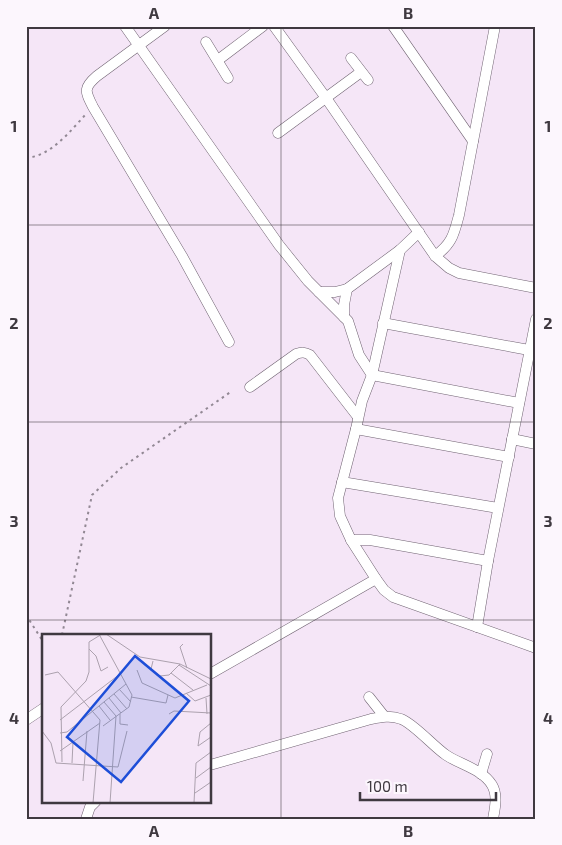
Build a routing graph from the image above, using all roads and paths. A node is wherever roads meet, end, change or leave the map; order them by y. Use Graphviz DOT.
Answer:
graph roads {
  1 [pos="125,26"];
  2 [pos="165,26"];
  3 [pos="264,26"];
  4 [pos="274,26"];
  5 [pos="393,26"];
  6 [pos="495,26"];
  7 [pos="206,42"];
  8 [pos="140,46"];
  9 [pos="351,58"];
  10 [pos="218,60"];
  11 [pos="228,78"];
  12 [pos="326,98"];
  13 [pos="93,107"];
  14 [pos="278,134"];
  15 [pos="473,141"];
  16 [pos="26,158"];
  17 [pos="419,232"];
  18 [pos="400,250"];
  19 [pos="435,256"];
  20 [pos="536,288"];
  21 [pos="348,289"];
  22 [pos="319,292"];
  23 [pos="344,317"];
  24 [pos="536,319"];
  25 [pos="383,323"];
  26 [pos="229,342"];
  27 [pos="529,350"];
  28 [pos="372,375"];
  29 [pos="250,387"];
  30 [pos="232,391"];
  31 [pos="519,403"];
  32 [pos="358,416"];
  33 [pos="356,428"];
  34 [pos="512,439"];
  35 [pos="536,444"];
  36 [pos="509,457"];
  37 [pos="342,482"];
  38 [pos="498,508"];
  39 [pos="351,540"];
  40 [pos="488,561"];
  41 [pos="376,579"];
  42 [pos="26,615"];
  43 [pos="477,627"];
  44 [pos="62,634"];
  45 [pos="42,640"];
  46 [pos="536,648"];
  47 [pos="211,673"];
  48 [pos="370,697"];
  49 [pos="42,709"];
  50 [pos="384,716"];
  51 [pos="26,720"];
  52 [pos="487,754"];
  53 [pos="211,765"];
  54 [pos="480,774"];
  55 [pos="95,802"];
  56 [pos="86,819"];
  57 [pos="493,819"];
  1 -- 8 [label="street"];
  2 -- 8 [label="street"];
  3 -- 10 [label="street"];
  4 -- 12 [label="street"];
  5 -- 15 [label="street"];
  6 -- 15 [label="street"];
  7 -- 10 [label="street"];
  8 -- 13 [label="street"];
  8 -- 22 [label="street"];
  9 -- 12 [label="street"];
  10 -- 11 [label="street"];
  12 -- 14 [label="street"];
  12 -- 17 [label="street"];
  13 -- 16 [label="path"];
  13 -- 26 [label="street"];
  15 -- 19 [label="street"];
  17 -- 18 [label="street"];
  17 -- 19 [label="street"];
  18 -- 21 [label="street"];
  18 -- 25 [label="street"];
  19 -- 20 [label="street"];
  21 -- 22 [label="street"];
  21 -- 23 [label="street"];
  22 -- 23 [label="street"];
  23 -- 28 [label="street"];
  24 -- 27 [label="street"];
  25 -- 27 [label="street"];
  25 -- 28 [label="street"];
  27 -- 31 [label="street"];
  28 -- 31 [label="street"];
  28 -- 32 [label="street"];
  29 -- 32 [label="street"];
  30 -- 44 [label="path"];
  31 -- 34 [label="street"];
  32 -- 33 [label="street"];
  33 -- 36 [label="street"];
  33 -- 37 [label="street"];
  34 -- 35 [label="street"];
  34 -- 36 [label="street"];
  36 -- 38 [label="street"];
  37 -- 38 [label="street"];
  37 -- 39 [label="street"];
  38 -- 40 [label="street"];
  39 -- 40 [label="street"];
  39 -- 41 [label="street"];
  40 -- 43 [label="street"];
  41 -- 43 [label="street"];
  41 -- 47 [label="street"];
  42 -- 45 [label="path"];
  43 -- 46 [label="street"];
  48 -- 50 [label="street"];
  49 -- 51 [label="street"];
  50 -- 53 [label="street"];
  50 -- 54 [label="street"];
  52 -- 54 [label="street"];
  54 -- 57 [label="street"];
  55 -- 56 [label="street"];
}
